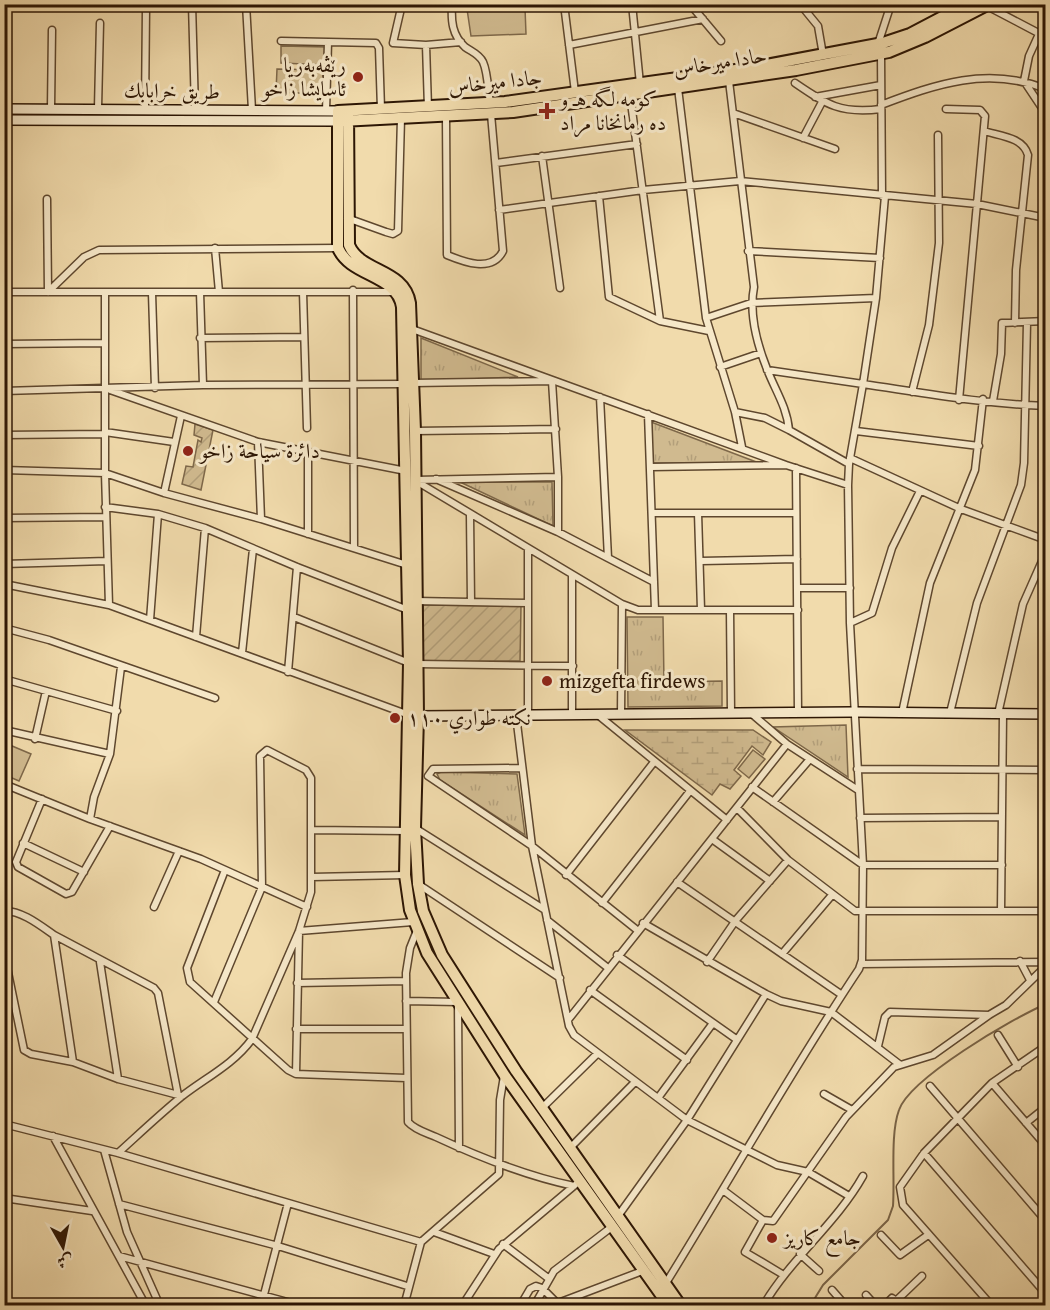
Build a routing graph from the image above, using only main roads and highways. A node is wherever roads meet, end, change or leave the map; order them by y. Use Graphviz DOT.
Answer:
graph roads {
  1 [pos="967,4"];
  2 [pos="988,5"];
  3 [pos="879,49"];
  4 [pos="4,109"];
  5 [pos="491,109"];
  6 [pos="343,116"];
  7 [pos="4,120"];
  8 [pos="409,384"];
  9 [pos="411,447"];
  10 [pos="413,664"];
  11 [pos="1046,714"];
  12 [pos="413,715"];
  13 [pos="410,830"];
  14 [pos="525,1094"];
  15 [pos="616,1221"];
  16 [pos="1046,1303"];
  17 [pos="669,1305"];
  18 [pos="681,1305"];
  19 [pos="1042,1305"];
  1 -- 3 [label="main road, جادا ميرخاس"];
  2 -- 3 [label="main road, حادا ميرخاس"];
  3 -- 5 [label="main road, جادا ميرخاس"];
  3 -- 5 [label="main road, حادا ميرخاس"];
  4 -- 6 [label="main road, طريق خرابابك"];
  5 -- 6 [label="main road, جادا ميرخاس"];
  5 -- 6 [label="main road, حادا ميرخاس"];
  6 -- 7 [label="main road"];
  6 -- 8 [label="main road"];
  6 -- 8 [label="main road"];
  8 -- 9 [label="main road"];
  9 -- 10 [label="main road"];
  9 -- 10 [label="main road"];
  10 -- 12 [label="main road"];
  11 -- 12 [label="main road"];
  12 -- 13 [label="main road"];
  13 -- 14 [label="main road"];
  13 -- 14 [label="main road"];
  14 -- 15 [label="main road"];
  14 -- 15 [label="main road"];
  15 -- 17 [label="main road"];
  15 -- 18 [label="main road"];
  16 -- 19 [label="highway"];
}
